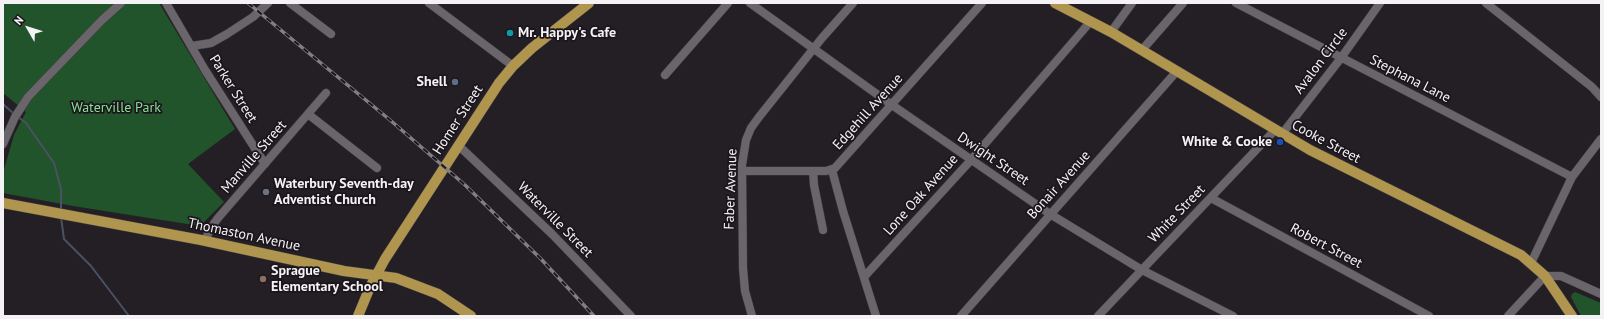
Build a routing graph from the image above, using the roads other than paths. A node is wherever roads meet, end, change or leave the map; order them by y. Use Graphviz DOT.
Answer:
graph roads {
  1 [pos="121,3"];
  2 [pos="166,3"];
  3 [pos="268,3"];
  4 [pos="290,3"];
  5 [pos="429,3"];
  6 [pos="587,3"];
  7 [pos="728,3"];
  8 [pos="750,3"];
  9 [pos="853,3"];
  10 [pos="982,3"];
  11 [pos="1055,3"];
  12 [pos="1132,3"];
  13 [pos="1183,3"];
  14 [pos="1236,3"];
  15 [pos="1380,3"];
  16 [pos="1486,3"];
  17 [pos="1091,21"];
  18 [pos="1111,32"];
  19 [pos="330,34"];
  20 [pos="192,46"];
  21 [pos="814,48"];
  22 [pos="1142,50"];
  23 [pos="1341,58"];
  24 [pos="513,66"];
  25 [pos="1177,71"];
  26 [pos="665,75"];
  27 [pos="326,93"];
  28 [pos="1601,97"];
  29 [pos="892,105"];
  30 [pos="308,114"];
  31 [pos="1278,132"];
  32 [pos="1601,139"];
  33 [pos="3,144"];
  34 [pos="458,145"];
  35 [pos="971,160"];
  36 [pos="265,164"];
  37 [pos="376,168"];
  38 [pos="832,170"];
  39 [pos="742,171"];
  40 [pos="813,171"];
  41 [pos="1572,177"];
  42 [pos="1211,198"];
  43 [pos="3,204"];
  44 [pos="1050,214"];
  45 [pos="823,230"];
  46 [pos="205,241"];
  47 [pos="1531,263"];
  48 [pos="1142,270"];
  49 [pos="376,275"];
  50 [pos="1545,276"];
  51 [pos="864,277"];
  52 [pos="1601,294"];
  53 [pos="358,316"];
  54 [pos="471,316"];
  55 [pos="630,316"];
  56 [pos="752,316"];
  57 [pos="876,316"];
  58 [pos="961,316"];
  59 [pos="1098,316"];
  60 [pos="1232,316"];
  61 [pos="1429,316"];
  62 [pos="1508,316"];
  63 [pos="1572,316"];
  1 -- 33 [label="street"];
  2 -- 20 [label="street, Parker Street"];
  3 -- 20 [label="street"];
  4 -- 19 [label="street"];
  5 -- 24 [label="street"];
  6 -- 24 [label="main road, Homer Street"];
  7 -- 26 [label="street"];
  8 -- 21 [label="street, Dwight Street"];
  9 -- 21 [label="street, Faber Avenue"];
  10 -- 29 [label="street, Edgehill Avenue"];
  11 -- 17 [label="main road, Cooke Street"];
  12 -- 18 [label="street"];
  13 -- 22 [label="street"];
  14 -- 23 [label="street, Stephana Lane"];
  15 -- 23 [label="street, Avalon Circle"];
  16 -- 28 [label="street"];
  17 -- 18 [label="main road, Cooke Street"];
  17 -- 35 [label="street, Lone Oak Avenue"];
  18 -- 22 [label="main road, Cooke Street"];
  20 -- 36 [label="street, Parker Street"];
  21 -- 29 [label="street, Dwight Street"];
  21 -- 39 [label="street, Faber Avenue"];
  22 -- 25 [label="main road, Cooke Street"];
  23 -- 31 [label="street, Avalon Circle"];
  23 -- 41 [label="street, Stephana Lane"];
  24 -- 34 [label="main road, Homer Street"];
  25 -- 31 [label="main road, Cooke Street"];
  25 -- 44 [label="street, Bonair Avenue"];
  27 -- 30 [label="street, Manville Street"];
  29 -- 35 [label="street, Dwight Street"];
  29 -- 38 [label="street, Edgehill Avenue"];
  30 -- 36 [label="street, Manville Street"];
  30 -- 37 [label="street"];
  31 -- 42 [label="street, White Street"];
  31 -- 47 [label="main road, Cooke Street"];
  32 -- 41 [label="street"];
  34 -- 49 [label="main road, Homer Street"];
  34 -- 55 [label="street, Waterville Street"];
  35 -- 44 [label="street, Dwight Street"];
  35 -- 51 [label="street, Lone Oak Avenue"];
  36 -- 46 [label="street, Manville Street"];
  38 -- 40 [label="street, Edgehill Avenue"];
  38 -- 51 [label="street"];
  39 -- 40 [label="street, Edgehill Avenue"];
  39 -- 56 [label="street, Faber Avenue"];
  40 -- 45 [label="street"];
  41 -- 47 [label="street"];
  42 -- 48 [label="street, White Street"];
  42 -- 61 [label="street, Robert Street"];
  43 -- 46 [label="main road, Thomaston Avenue"];
  44 -- 48 [label="street, Dwight Street"];
  44 -- 58 [label="street, Bonair Avenue"];
  46 -- 49 [label="main road, Thomaston Avenue"];
  47 -- 50 [label="main road, Cooke Street"];
  48 -- 59 [label="street, White Street"];
  48 -- 60 [label="street, Dwight Street"];
  49 -- 53 [label="main road, Homer Street"];
  49 -- 54 [label="main road, Thomaston Avenue"];
  50 -- 52 [label="street"];
  50 -- 62 [label="street"];
  50 -- 63 [label="main road, Cooke Street"];
  51 -- 57 [label="street"];
}
